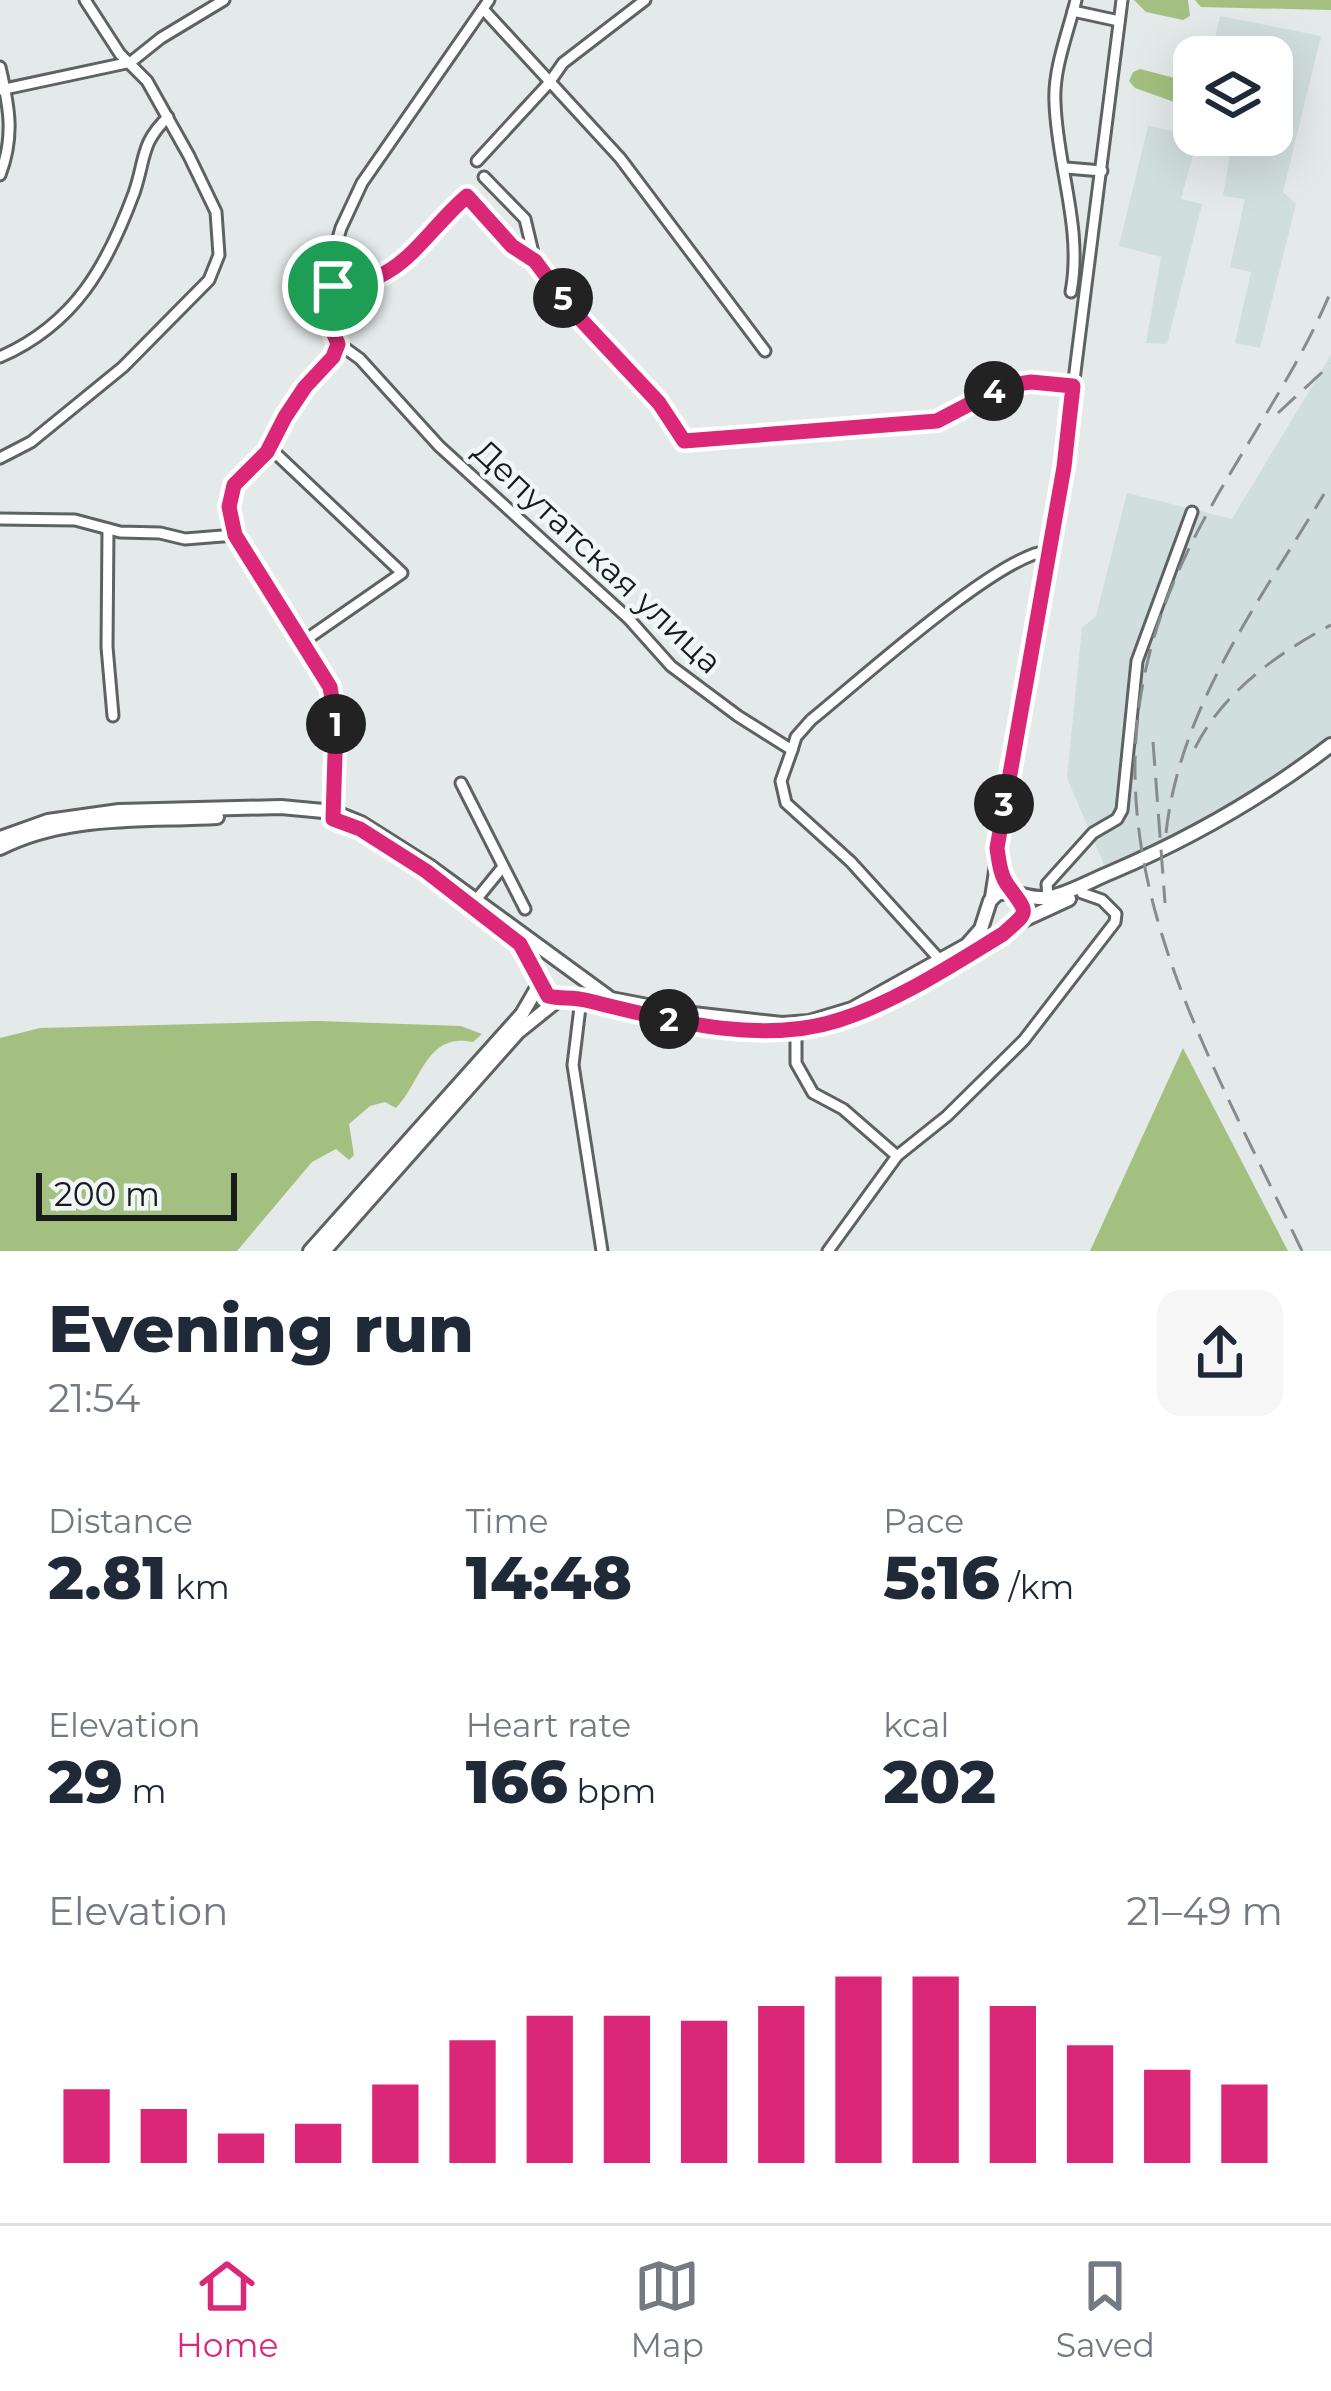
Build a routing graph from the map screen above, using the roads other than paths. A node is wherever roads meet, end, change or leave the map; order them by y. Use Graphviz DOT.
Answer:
graph roads {
  1 [pos="85,0"];
  2 [pos="224,0"];
  3 [pos="645,0"];
  4 [pos="1122,0"];
  5 [pos="486,4"];
  6 [pos="1075,6"];
  7 [pos="1119,21"];
  8 [pos="131,62"];
  9 [pos="0,67"];
  10 [pos="550,82"];
  11 [pos="3,89"];
  12 [pos="168,117"];
  13 [pos="477,161"];
  14 [pos="1066,168"];
  15 [pos="1102,171"];
  16 [pos="0,175"];
  17 [pos="484,177"];
  18 [pos="535,261"];
  19 [pos="1080,275"];
  20 [pos="333,286"];
  21 [pos="1071,292"];
  22 [pos="338,344"];
  23 [pos="765,351"];
  24 [pos="0,357"];
  25 [pos="1073,386"];
  26 [pos="269,447"];
  27 [pos="0,458"];
  28 [pos="1192,512"];
  29 [pos="0,519"];
  30 [pos="108,529"];
  31 [pos="235,535"];
  32 [pos="1048,551"];
  33 [pos="304,641"];
  34 [pos="113,716"];
  35 [pos="1331,749"];
  36 [pos="792,750"];
  37 [pos="461,783"];
  38 [pos="334,816"];
  39 [pos="0,838"];
  40 [pos="0,848"];
  41 [pos="997,848"];
  42 [pos="502,868"];
  43 [pos="1082,893"];
  44 [pos="1016,894"];
  45 [pos="1048,898"];
  46 [pos="475,902"];
  47 [pos="989,907"];
  48 [pos="526,909"];
  49 [pos="1015,924"];
  50 [pos="940,960"];
  51 [pos="560,962"];
  52 [pos="574,972"];
  53 [pos="540,980"];
  54 [pos="562,998"];
  55 [pos="581,999"];
  56 [pos="796,1029"];
  57 [pos="897,1156"];
  58 [pos="310,1251"];
  59 [pos="324,1251"];
  60 [pos="602,1251"];
  61 [pos="828,1251"];
  1 -- 8 [label="street"];
  2 -- 8 [label="street"];
  3 -- 10 [label="street"];
  4 -- 7 [label="street"];
  5 -- 10 [label="street"];
  5 -- 20 [label="street"];
  6 -- 7 [label="street"];
  6 -- 19 [label="street"];
  7 -- 15 [label="street"];
  8 -- 11 [label="street"];
  8 -- 12 [label="street"];
  9 -- 11 [label="street"];
  10 -- 13 [label="street"];
  10 -- 23 [label="street"];
  11 -- 16 [label="street"];
  12 -- 24 [label="street"];
  12 -- 27 [label="street"];
  14 -- 15 [label="street"];
  15 -- 19 [label="street"];
  17 -- 18 [label="street"];
  18 -- 20 [label="street"];
  18 -- 25 [label="street"];
  19 -- 21 [label="street"];
  19 -- 25 [label="street"];
  20 -- 22 [label="street"];
  22 -- 26 [label="street"];
  22 -- 36 [label="street, Депутатская улица"];
  25 -- 32 [label="street"];
  26 -- 31 [label="street"];
  26 -- 33 [label="street"];
  28 -- 45 [label="street"];
  29 -- 30 [label="street"];
  30 -- 31 [label="street"];
  30 -- 34 [label="street"];
  31 -- 33 [label="street"];
  32 -- 36 [label="street"];
  32 -- 41 [label="street"];
  33 -- 38 [label="street"];
  35 -- 43 [label="main road"];
  35 -- 45 [label="main road"];
  36 -- 50 [label="street"];
  37 -- 42 [label="street"];
  38 -- 39 [label="main road"];
  38 -- 40 [label="main road"];
  38 -- 46 [label="main road"];
  38 -- 53 [label="main road"];
  41 -- 44 [label="street"];
  41 -- 47 [label="street"];
  42 -- 46 [label="street"];
  42 -- 48 [label="street"];
  43 -- 49 [label="main road"];
  43 -- 57 [label="street"];
  44 -- 45 [label="main road"];
  44 -- 47 [label="main road"];
  44 -- 49 [label="main road"];
  46 -- 51 [label="main road"];
  47 -- 49 [label="main road"];
  47 -- 50 [label="main road"];
  49 -- 56 [label="main road"];
  50 -- 52 [label="main road"];
  51 -- 52 [label="main road"];
  51 -- 53 [label="main road"];
  52 -- 54 [label="main road"];
  53 -- 54 [label="main road"];
  53 -- 58 [label="main road"];
  54 -- 55 [label="main road"];
  54 -- 59 [label="main road"];
  55 -- 56 [label="main road"];
  55 -- 60 [label="street"];
  56 -- 57 [label="street"];
  57 -- 61 [label="street"];
}
